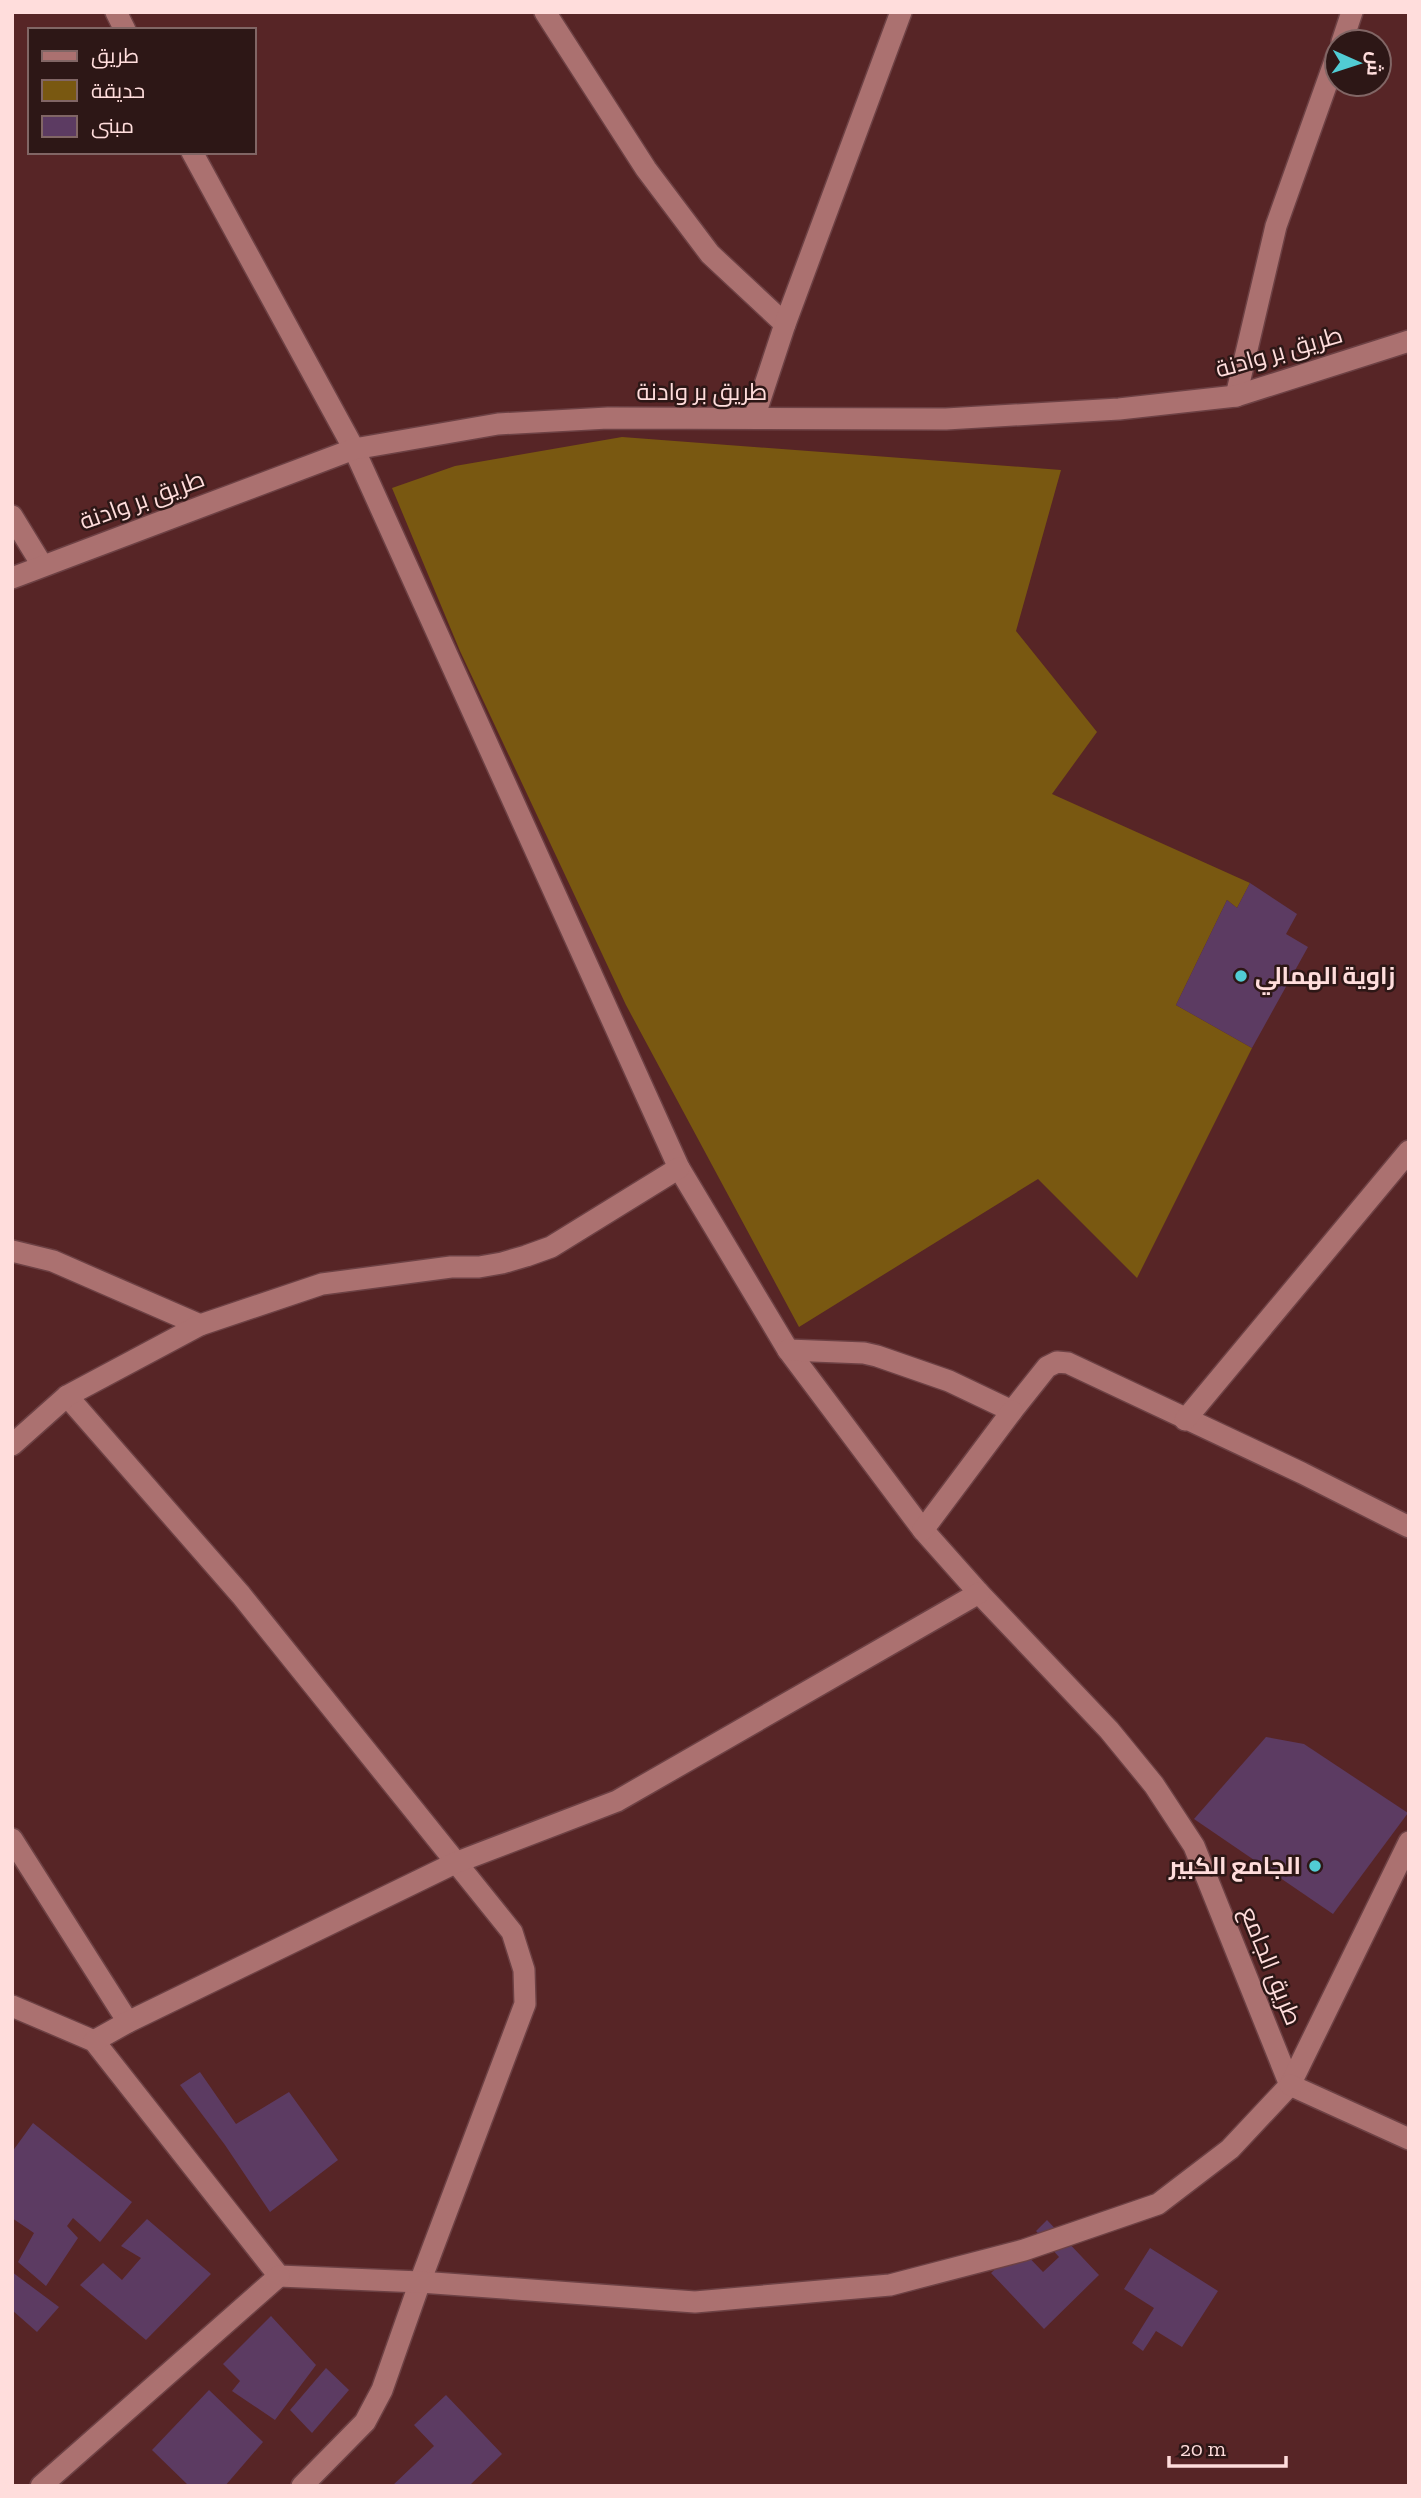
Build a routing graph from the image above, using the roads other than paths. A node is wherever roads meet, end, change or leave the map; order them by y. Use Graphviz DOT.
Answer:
graph roads {
  1 [pos="116,12"];
  2 [pos="545,12"];
  3 [pos="901,12"];
  4 [pos="124,28"];
  5 [pos="1323,94"];
  6 [pos="193,154"];
  7 [pos="785,324"];
  8 [pos="1409,341"];
  9 [pos="1236,396"];
  10 [pos="754,418"];
  11 [pos="354,449"];
  12 [pos="12,516"];
  13 [pos="42,565"];
  14 [pos="12,578"];
  15 [pos="1409,1151"];
  16 [pos="679,1168"];
  17 [pos="12,1251"];
  18 [pos="200,1325"];
  19 [pos="788,1350"];
  20 [pos="67,1396"];
  21 [pos="1012,1411"];
  22 [pos="1185,1420"];
  23 [pos="12,1445"];
  24 [pos="1409,1527"];
  25 [pos="923,1530"];
  26 [pos="979,1593"];
  27 [pos="12,1839"];
  28 [pos="1409,1842"];
  29 [pos="455,1863"];
  30 [pos="12,2006"];
  31 [pos="128,2022"];
  32 [pos="94,2041"];
  33 [pos="1290,2085"];
  34 [pos="1409,2140"];
  35 [pos="279,2276"];
  36 [pos="420,2281"];
  37 [pos="41,2486"];
  38 [pos="302,2486"];
  1 -- 4 [label="street"];
  2 -- 7 [label="street"];
  3 -- 7 [label="street"];
  5 -- 9 [label="street"];
  6 -- 11 [label="street, طريق الجامع"];
  7 -- 10 [label="street"];
  8 -- 9 [label="street, طريق بر وادنة"];
  9 -- 10 [label="street, طريق بر وادنة"];
  10 -- 11 [label="street, طريق بر وادنة"];
  11 -- 13 [label="street, طريق بر وادنة"];
  11 -- 16 [label="street, طريق الجامع"];
  12 -- 13 [label="street"];
  13 -- 14 [label="street, طريق بر وادنة"];
  15 -- 22 [label="street"];
  16 -- 18 [label="street"];
  16 -- 19 [label="street, طريق الجامع"];
  17 -- 18 [label="street"];
  18 -- 20 [label="street"];
  19 -- 21 [label="street"];
  19 -- 25 [label="street, طريق الجامع"];
  20 -- 23 [label="street"];
  20 -- 29 [label="street"];
  21 -- 22 [label="street"];
  21 -- 25 [label="street"];
  22 -- 24 [label="street"];
  25 -- 26 [label="street, طريق الجامع"];
  26 -- 29 [label="street"];
  26 -- 33 [label="street, طريق الجامع"];
  27 -- 31 [label="street"];
  28 -- 33 [label="street, طريق الجامع"];
  29 -- 31 [label="street"];
  29 -- 36 [label="street"];
  30 -- 32 [label="street"];
  31 -- 32 [label="street"];
  32 -- 35 [label="street"];
  33 -- 34 [label="street"];
  33 -- 36 [label="street"];
  35 -- 36 [label="street"];
  35 -- 37 [label="street"];
  36 -- 38 [label="street"];
}
